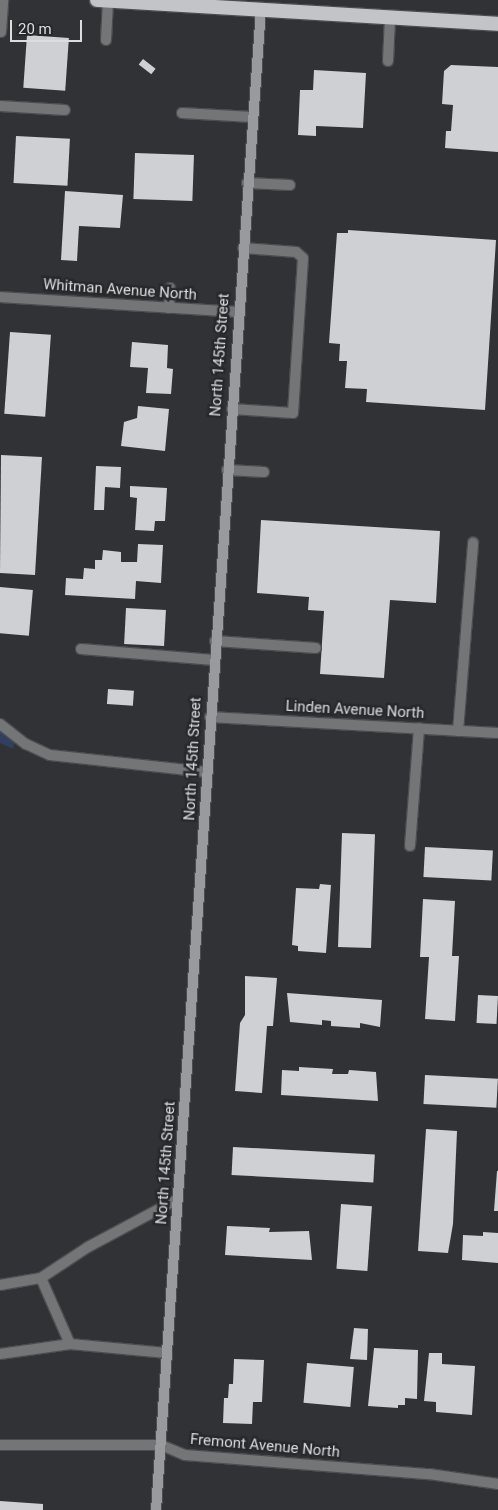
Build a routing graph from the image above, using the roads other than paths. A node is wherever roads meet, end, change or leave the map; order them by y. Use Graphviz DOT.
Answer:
graph roads {
  1 [pos="3,0"];
  2 [pos="102,0"];
  3 [pos="262,10"];
  4 [pos="390,18"];
  5 [pos="498,24"];
  6 [pos="1,32"];
  7 [pos="106,40"];
  8 [pos="388,61"];
  9 [pos="0,106"];
  10 [pos="66,110"];
  11 [pos="182,113"];
  12 [pos="252,118"];
  13 [pos="247,183"];
  14 [pos="290,185"];
  15 [pos="243,248"];
  16 [pos="170,288"];
  17 [pos="0,297"];
  18 [pos="169,308"];
  19 [pos="238,312"];
  20 [pos="232,409"];
  21 [pos="227,470"];
  22 [pos="264,472"];
  23 [pos="473,542"];
  24 [pos="215,641"];
  25 [pos="316,648"];
  26 [pos="81,649"];
  27 [pos="214,660"];
  28 [pos="210,717"];
  29 [pos="0,724"];
  30 [pos="419,728"];
  31 [pos="458,731"];
  32 [pos="498,733"];
  33 [pos="206,772"];
  34 [pos="410,846"];
  35 [pos="178,1199"];
  36 [pos="41,1278"];
  37 [pos="0,1285"];
  38 [pos="70,1344"];
  39 [pos="167,1353"];
  40 [pos="0,1354"];
  41 [pos="0,1445"];
  42 [pos="161,1445"];
  43 [pos="498,1484"];
  44 [pos="156,1510"];
  1 -- 6 [label="street"];
  2 -- 3 [label="highway"];
  2 -- 7 [label="street"];
  3 -- 4 [label="highway"];
  3 -- 12 [label="main road, North 145th Street"];
  4 -- 5 [label="highway"];
  4 -- 8 [label="street"];
  9 -- 10 [label="street"];
  11 -- 12 [label="street"];
  12 -- 13 [label="main road, North 145th Street"];
  13 -- 14 [label="street"];
  13 -- 15 [label="main road, North 145th Street"];
  15 -- 19 [label="main road, North 145th Street"];
  15 -- 20 [label="street"];
  16 -- 18 [label="street"];
  17 -- 18 [label="street, Whitman Avenue North"];
  18 -- 19 [label="street, Whitman Avenue North"];
  19 -- 20 [label="main road, North 145th Street"];
  20 -- 21 [label="main road, North 145th Street"];
  21 -- 22 [label="street"];
  21 -- 24 [label="main road, North 145th Street"];
  23 -- 31 [label="street"];
  24 -- 25 [label="street"];
  24 -- 27 [label="main road, North 145th Street"];
  26 -- 27 [label="street"];
  27 -- 28 [label="main road, North 145th Street"];
  28 -- 30 [label="street, Linden Avenue North"];
  28 -- 33 [label="main road, North 145th Street"];
  29 -- 33 [label="street"];
  30 -- 31 [label="street, Linden Avenue North"];
  30 -- 34 [label="street"];
  31 -- 32 [label="street, Linden Avenue North"];
  33 -- 35 [label="main road, North 145th Street"];
  35 -- 36 [label="street"];
  35 -- 39 [label="main road, North 145th Street"];
  36 -- 37 [label="street"];
  36 -- 38 [label="street"];
  38 -- 39 [label="street"];
  38 -- 40 [label="street"];
  39 -- 42 [label="main road, North 145th Street"];
  41 -- 42 [label="street, Fremont Avenue North"];
  42 -- 43 [label="street, Fremont Avenue North"];
  42 -- 44 [label="main road, North 145th Street"];
}
